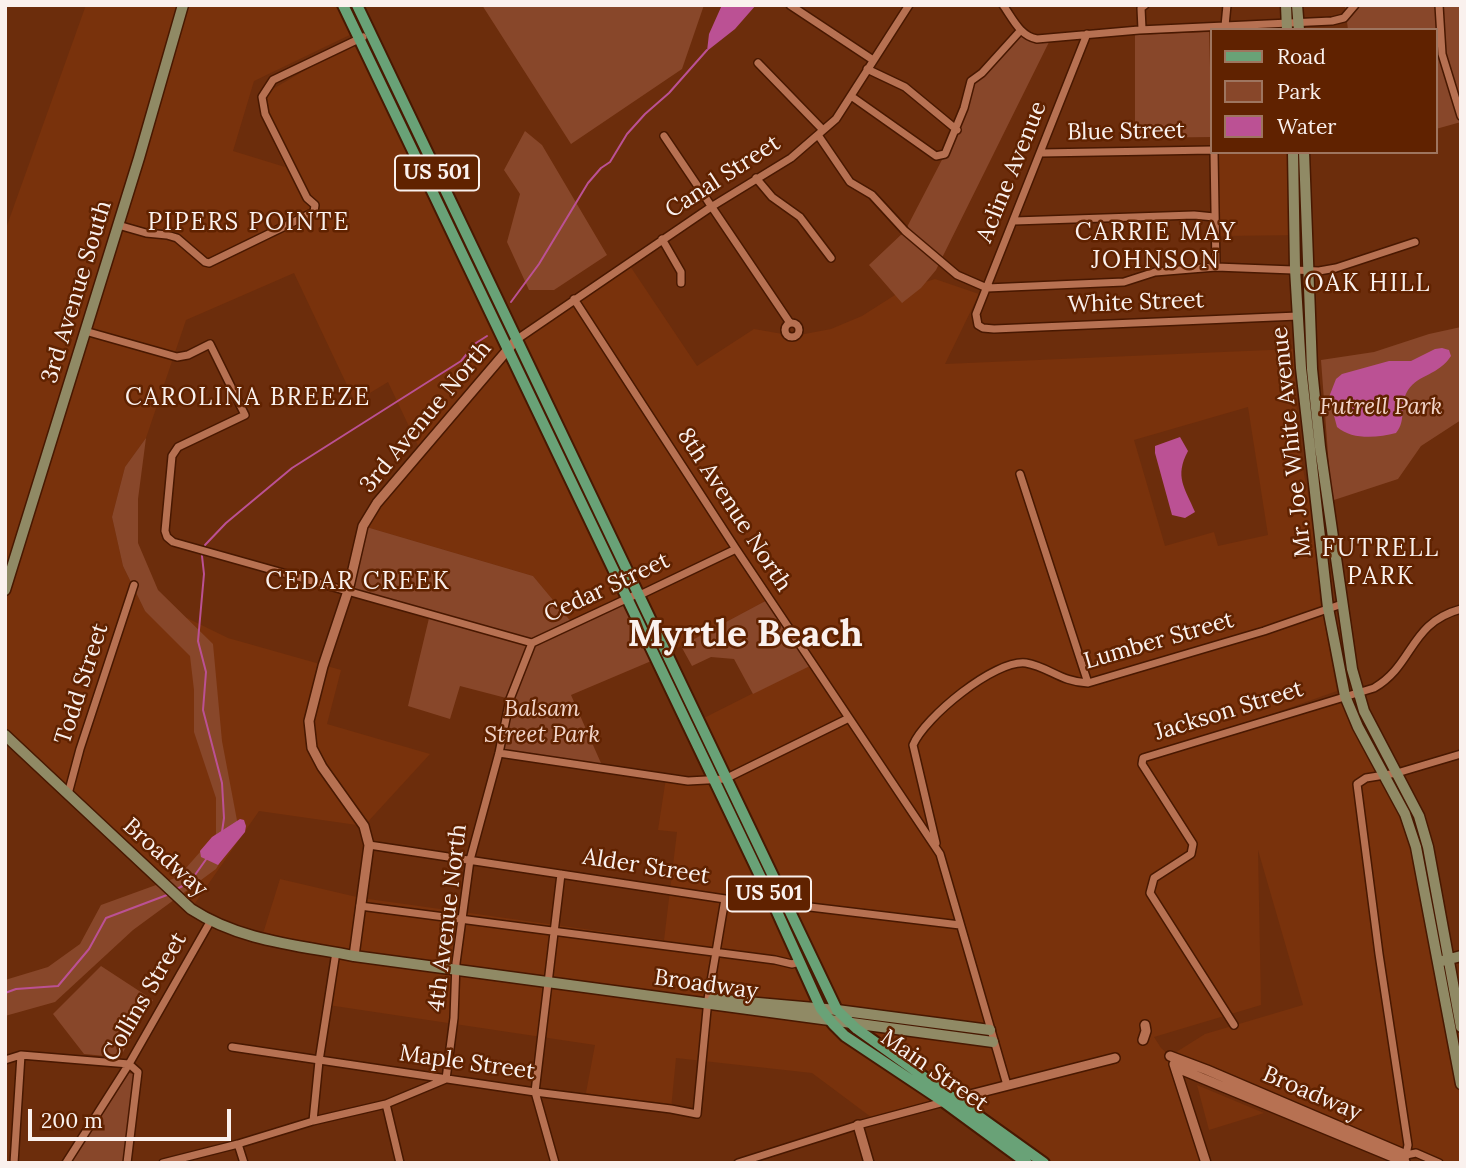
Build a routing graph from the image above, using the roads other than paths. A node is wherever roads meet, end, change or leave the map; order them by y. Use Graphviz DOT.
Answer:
graph roads {
  1 [pos="183,5"];
  2 [pos="343,5"];
  3 [pos="357,5"];
  4 [pos="790,5"];
  5 [pos="909,5"];
  6 [pos="1003,5"];
  7 [pos="1145,5"];
  8 [pos="1227,5"];
  9 [pos="1286,5"];
  10 [pos="1297,5"];
  11 [pos="1355,5"];
  12 [pos="1440,5"];
  13 [pos="1339,20"];
  14 [pos="1225,26"];
  15 [pos="1299,26"];
  16 [pos="1287,27"];
  17 [pos="1341,28"];
  18 [pos="1142,29"];
  19 [pos="1020,31"];
  20 [pos="1438,33"];
  21 [pos="1087,34"];
  22 [pos="365,36"];
  23 [pos="873,60"];
  24 [pos="758,63"];
  25 [pos="867,69"];
  26 [pos="851,96"];
  27 [pos="1461,116"];
  28 [pos="957,130"];
  29 [pos="821,133"];
  30 [pos="664,136"];
  31 [pos="1210,151"];
  32 [pos="1041,153"];
  33 [pos="1213,154"];
  34 [pos="1293,154"];
  35 [pos="1304,154"];
  36 [pos="756,178"];
  37 [pos="711,206"];
  38 [pos="1214,217"];
  39 [pos="1014,221"];
  40 [pos="118,225"];
  41 [pos="662,239"];
  42 [pos="1415,242"];
  43 [pos="831,258"];
  44 [pos="1216,267"];
  45 [pos="1294,269"];
  46 [pos="1307,270"];
  47 [pos="681,284"];
  48 [pos="987,288"];
  49 [pos="574,299"];
  50 [pos="1298,316"];
  51 [pos="790,323"];
  52 [pos="978,325"];
  53 [pos="85,331"];
  54 [pos="513,345"];
  55 [pos="1020,474"];
  56 [pos="736,549"];
  57 [pos="134,585"];
  58 [pos="5,590"];
  59 [pos="348,591"];
  60 [pos="632,596"];
  61 [pos="1342,604"];
  62 [pos="1328,608"];
  63 [pos="1461,609"];
  64 [pos="532,643"];
  65 [pos="1088,683"];
  66 [pos="1359,693"];
  67 [pos="1345,696"];
  68 [pos="849,718"];
  69 [pos="5,735"];
  70 [pos="499,753"];
  71 [pos="1461,754"];
  72 [pos="1397,773"];
  73 [pos="1384,774"];
  74 [pos="719,779"];
  75 [pos="68,794"];
  76 [pos="369,845"];
  77 [pos="937,848"];
  78 [pos="470,860"];
  79 [pos="561,874"];
  80 [pos="725,899"];
  81 [pos="773,903"];
  82 [pos="785,904"];
  83 [pos="360,906"];
  84 [pos="462,919"];
  85 [pos="211,922"];
  86 [pos="960,925"];
  87 [pos="554,932"];
  88 [pos="336,952"];
  89 [pos="716,953"];
  90 [pos="354,956"];
  91 [pos="1461,956"];
  92 [pos="800,962"];
  93 [pos="1448,966"];
  94 [pos="456,967"];
  95 [pos="549,980"];
  96 [pos="708,1002"];
  97 [pos="821,1009"];
  98 [pos="837,1010"];
  99 [pos="830,1020"];
  100 [pos="850,1022"];
  101 [pos="1145,1025"];
  102 [pos="1234,1025"];
  103 [pos="1461,1027"];
  104 [pos="990,1030"];
  105 [pos="1143,1040"];
  106 [pos="993,1042"];
  107 [pos="232,1046"];
  108 [pos="21,1055"];
  109 [pos="1115,1058"];
  110 [pos="5,1060"];
  111 [pos="319,1061"];
  112 [pos="129,1064"];
  113 [pos="1175,1067"];
  114 [pos="446,1079"];
  115 [pos="1461,1082"];
  116 [pos="1007,1086"];
  117 [pos="535,1092"];
  118 [pos="950,1101"];
  119 [pos="386,1104"];
  120 [pos="1313,1119"];
  121 [pos="313,1121"];
  122 [pos="858,1125"];
  123 [pos="238,1144"];
  124 [pos="1017,1154"];
  125 [pos="1405,1160"];
  126 [pos="14,1163"];
  127 [pos="66,1163"];
  128 [pos="127,1163"];
  129 [pos="163,1163"];
  130 [pos="244,1163"];
  131 [pos="400,1163"];
  132 [pos="555,1163"];
  133 [pos="738,1163"];
  134 [pos="869,1163"];
  135 [pos="1027,1163"];
  136 [pos="1044,1163"];
  137 [pos="1206,1163"];
  138 [pos="1439,1163"];
  1 -- 40 [label="main road, 3rd Avenue South"];
  2 -- 22 [label="main road, US 501"];
  3 -- 22 [label="main road, US 501"];
  4 -- 23 [label="street"];
  5 -- 23 [label="street, Canal Street"];
  6 -- 19 [label="street"];
  7 -- 18 [label="street"];
  8 -- 14 [label="street"];
  9 -- 16 [label="main road"];
  10 -- 15 [label="main road"];
  11 -- 13 [label="street"];
  12 -- 20 [label="street"];
  13 -- 15 [label="street"];
  13 -- 17 [label="street"];
  14 -- 16 [label="street"];
  14 -- 18 [label="street"];
  15 -- 16 [label="street"];
  18 -- 21 [label="street"];
  19 -- 21 [label="street"];
  19 -- 28 [label="street"];
  20 -- 27 [label="street"];
  21 -- 32 [label="street, Acline Avenue"];
  22 -- 40 [label="street"];
  22 -- 54 [label="main road, US 501"];
  23 -- 25 [label="street, Canal Street"];
  24 -- 29 [label="street"];
  25 -- 26 [label="street, Canal Street"];
  25 -- 28 [label="street"];
  26 -- 28 [label="street"];
  26 -- 29 [label="street, Canal Street"];
  29 -- 36 [label="street, Canal Street"];
  29 -- 48 [label="street"];
  30 -- 37 [label="street"];
  31 -- 32 [label="street, Blue Street"];
  32 -- 39 [label="street, Acline Avenue"];
  33 -- 38 [label="street"];
  34 -- 45 [label="main road, Mr. Joe White Avenue"];
  35 -- 46 [label="main road, Mr. Joe White Avenue"];
  36 -- 37 [label="street, Canal Street"];
  36 -- 43 [label="street"];
  37 -- 41 [label="street, Canal Street"];
  37 -- 51 [label="street"];
  38 -- 39 [label="street"];
  38 -- 44 [label="street"];
  39 -- 48 [label="street, Acline Avenue"];
  40 -- 53 [label="main road, 3rd Avenue South"];
  41 -- 47 [label="street"];
  41 -- 49 [label="street, Canal Street"];
  42 -- 46 [label="street"];
  44 -- 45 [label="street"];
  44 -- 48 [label="street"];
  45 -- 46 [label="street"];
  45 -- 50 [label="main road, Mr. Joe White Avenue"];
  46 -- 61 [label="main road, Mr. Joe White Avenue"];
  48 -- 52 [label="street, Acline Avenue"];
  49 -- 54 [label="street, Canal Street"];
  49 -- 56 [label="street, 8th Avenue North"];
  50 -- 52 [label="street, White Street"];
  50 -- 62 [label="main road, Mr. Joe White Avenue"];
  53 -- 58 [label="main road, 3rd Avenue South"];
  53 -- 59 [label="street, Cedar Street"];
  54 -- 59 [label="street, 3rd Avenue North"];
  54 -- 60 [label="main road, US 501"];
  55 -- 65 [label="street"];
  56 -- 60 [label="street, Cedar Street"];
  56 -- 68 [label="street, 8th Avenue North"];
  57 -- 75 [label="street, Todd Street"];
  59 -- 64 [label="street, Cedar Street"];
  59 -- 76 [label="street, 3rd Avenue North"];
  60 -- 64 [label="street, Cedar Street"];
  60 -- 74 [label="main road, US 501"];
  61 -- 62 [label="street, Lumber Street"];
  61 -- 66 [label="main road, Mr. Joe White Avenue"];
  62 -- 65 [label="street, Lumber Street"];
  62 -- 67 [label="main road, Mr. Joe White Avenue"];
  63 -- 66 [label="street, Jackson Street"];
  64 -- 70 [label="street, 4th Avenue North"];
  65 -- 77 [label="street, Lumber Street"];
  66 -- 67 [label="street, Jackson Street"];
  66 -- 72 [label="main road, Mr. Joe White Avenue"];
  67 -- 73 [label="main road, Mr. Joe White Avenue"];
  67 -- 102 [label="street, Jackson Street"];
  68 -- 74 [label="street"];
  68 -- 77 [label="street, 8th Avenue North"];
  69 -- 75 [label="main road, Broadway"];
  70 -- 74 [label="street"];
  70 -- 78 [label="street, 4th Avenue North"];
  71 -- 72 [label="street"];
  72 -- 73 [label="street"];
  72 -- 93 [label="main road, Mr. Joe White Avenue"];
  73 -- 93 [label="main road, Mr. Joe White Avenue"];
  73 -- 125 [label="street"];
  74 -- 81 [label="main road, US 501"];
  74 -- 82 [label="main road, US 501"];
  75 -- 85 [label="main road, Broadway"];
  76 -- 78 [label="street, Alder Street"];
  76 -- 83 [label="street"];
  77 -- 86 [label="street, 8th Avenue North"];
  78 -- 79 [label="street, Alder Street"];
  78 -- 84 [label="street, 4th Avenue North"];
  79 -- 80 [label="street, Alder Street"];
  79 -- 87 [label="street"];
  80 -- 81 [label="street, Alder Street"];
  80 -- 89 [label="street"];
  81 -- 82 [label="street, Alder Street"];
  81 -- 92 [label="main road, US 501"];
  82 -- 86 [label="street, Alder Street"];
  82 -- 98 [label="main road, US 501"];
  83 -- 84 [label="street"];
  83 -- 90 [label="street"];
  84 -- 87 [label="street"];
  84 -- 94 [label="street, 4th Avenue North"];
  85 -- 88 [label="main road, Broadway"];
  85 -- 112 [label="street, Collins Street"];
  86 -- 104 [label="street, 8th Avenue North"];
  87 -- 89 [label="street"];
  87 -- 95 [label="street"];
  88 -- 90 [label="main road, Broadway"];
  88 -- 111 [label="street"];
  89 -- 92 [label="street"];
  89 -- 96 [label="street"];
  90 -- 94 [label="main road, Broadway"];
  91 -- 93 [label="main road"];
  92 -- 97 [label="main road, US 501"];
  93 -- 103 [label="main road, Mr. Joe White Avenue"];
  93 -- 115 [label="main road, Mr. Joe White Avenue"];
  94 -- 95 [label="main road, Broadway"];
  94 -- 114 [label="street, 4th Avenue North"];
  95 -- 96 [label="main road, Broadway"];
  95 -- 117 [label="street"];
  96 -- 97 [label="main road, Broadway"];
  96 -- 99 [label="main road, Broadway"];
  96 -- 117 [label="street, Maple Street"];
  97 -- 98 [label="main road, Broadway"];
  97 -- 99 [label="main road, Main Street / US 501"];
  98 -- 100 [label="main road, Main Street / US 501"];
  98 -- 104 [label="main road, Broadway"];
  99 -- 100 [label="main road, Broadway"];
  99 -- 118 [label="main road, Main Street / US 501"];
  100 -- 106 [label="main road, Broadway"];
  100 -- 118 [label="main road, Main Street / US 501"];
  101 -- 105 [label="street"];
  104 -- 106 [label="street, 8th Avenue North"];
  106 -- 116 [label="street, 8th Avenue North"];
  107 -- 111 [label="street, Maple Street"];
  108 -- 110 [label="street"];
  108 -- 112 [label="street"];
  108 -- 126 [label="street"];
  109 -- 116 [label="street"];
  111 -- 114 [label="street, Maple Street"];
  111 -- 121 [label="street"];
  112 -- 127 [label="street, Collins Street"];
  112 -- 128 [label="street"];
  113 -- 120 [label="street, Broadway"];
  113 -- 120 [label="street, Broadway"];
  113 -- 137 [label="street"];
  114 -- 117 [label="street, Maple Street"];
  114 -- 119 [label="street"];
  116 -- 118 [label="street"];
  117 -- 132 [label="street"];
  118 -- 122 [label="street"];
  118 -- 124 [label="main road, Main Street / US 501"];
  119 -- 121 [label="street"];
  119 -- 131 [label="street"];
  120 -- 125 [label="street, Broadway"];
  121 -- 123 [label="street"];
  122 -- 133 [label="street"];
  122 -- 134 [label="street"];
  123 -- 129 [label="street"];
  123 -- 130 [label="street"];
  124 -- 135 [label="main road, Main Street / US 501"];
  124 -- 136 [label="main road, Main Street / US 501"];
  125 -- 138 [label="street, Broadway"];
}
